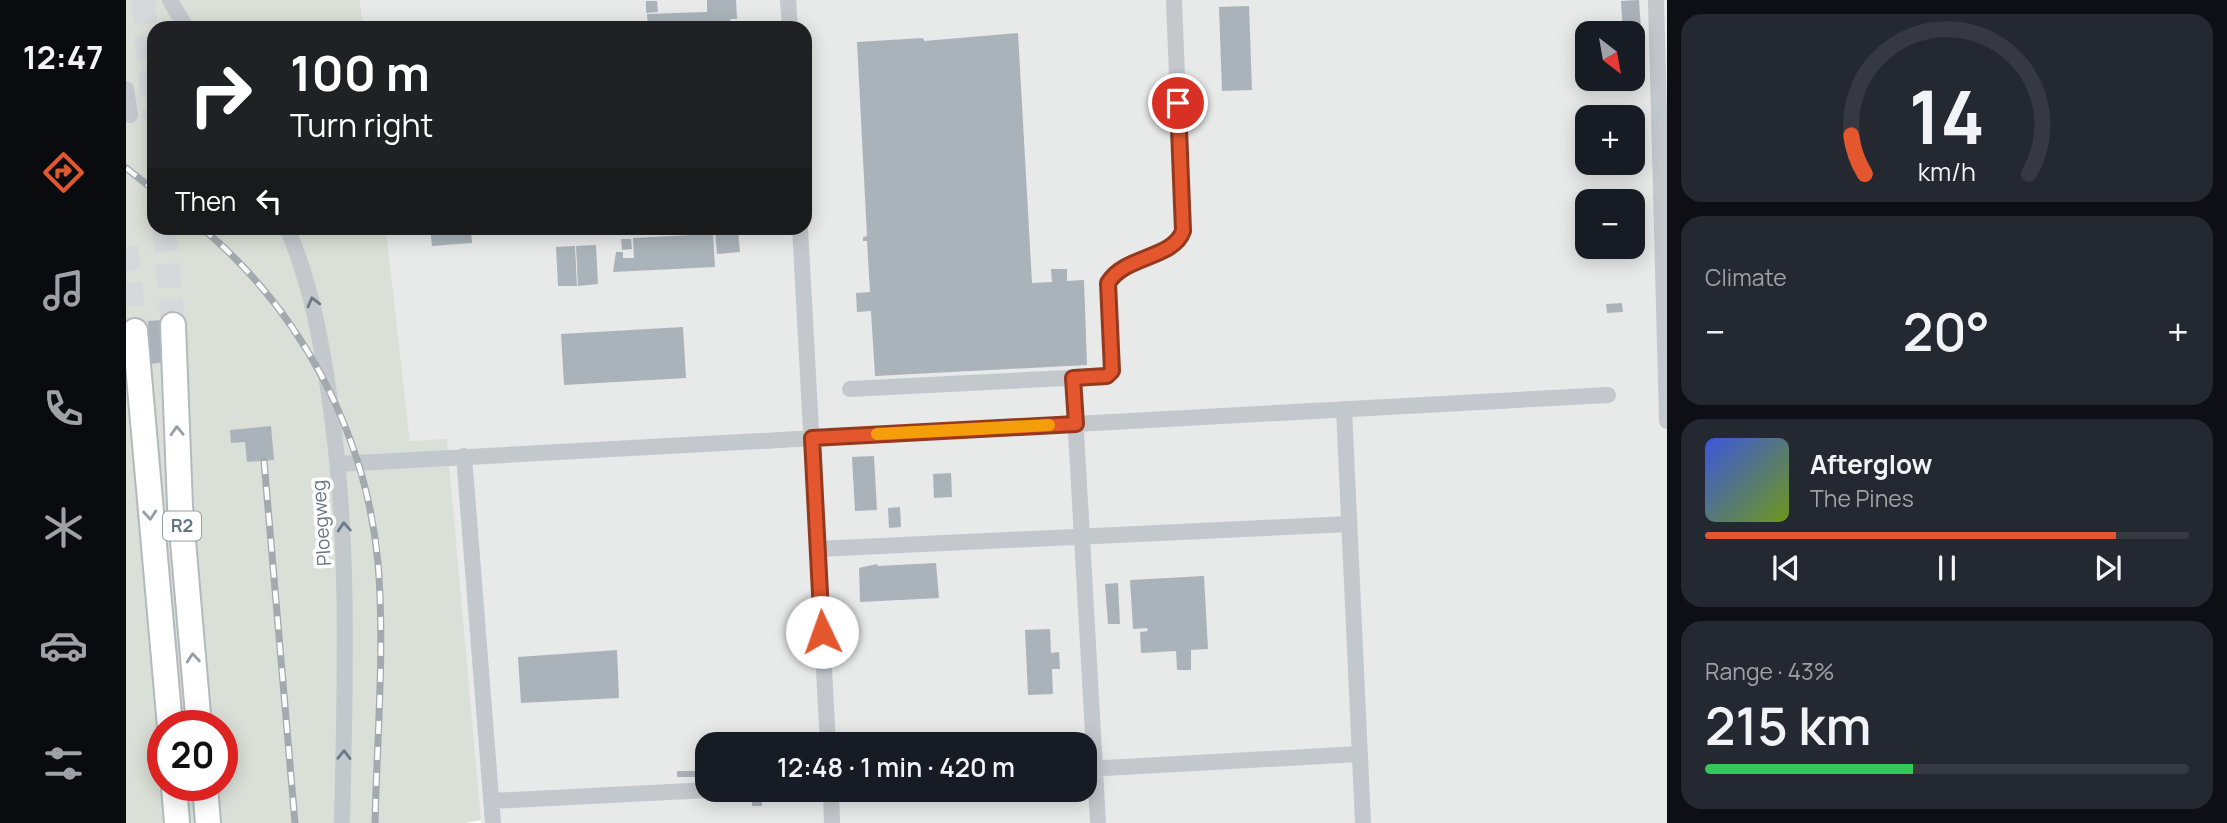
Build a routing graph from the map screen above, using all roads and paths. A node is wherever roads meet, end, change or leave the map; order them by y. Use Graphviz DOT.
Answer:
graph roads {
  1 [pos="170,0"];
  2 [pos="788,0"];
  3 [pos="1174,0"];
  4 [pos="1656,0"];
  5 [pos="1665,0"];
  6 [pos="182,21"];
  7 [pos="790,21"];
  8 [pos="126,89"];
  9 [pos="130,115"];
  10 [pos="290,235"];
  11 [pos="800,235"];
  12 [pos="173,325"];
  13 [pos="135,331"];
  14 [pos="1073,378"];
  15 [pos="850,389"];
  16 [pos="1608,395"];
  17 [pos="1343,409"];
  18 [pos="1667,421"];
  19 [pos="1076,424"];
  20 [pos="812,438"];
  21 [pos="464,456"];
  22 [pos="338,464"];
  23 [pos="1349,524"];
  24 [pos="1082,536"];
  25 [pos="818,549"];
  26 [pos="166,710"];
  27 [pos="198,710"];
  28 [pos="827,732"];
  29 [pos="1089,732"];
  30 [pos="1359,754"];
  31 [pos="1097,769"];
  32 [pos="695,791"];
  33 [pos="164,801"];
  34 [pos="175,801"];
  35 [pos="206,801"];
  36 [pos="491,801"];
  37 [pos="831,802"];
  38 [pos="1095,802"];
  39 [pos="163,823"];
  40 [pos="177,823"];
  41 [pos="208,823"];
  42 [pos="342,823"];
  43 [pos="493,823"];
  44 [pos="832,823"];
  45 [pos="1098,823"];
  46 [pos="1363,823"];
  1 -- 6 [label="street"];
  2 -- 7 [label="street"];
  3 -- 14 [label="street"];
  4 -- 5 [label="street"];
  4 -- 18 [label="street"];
  8 -- 9 [label="street"];
  22 -- 10 [label="street, Ploegweg, one-way"];
  11 -- 20 [label="street"];
  27 -- 12 [label="highway, R2, one-way"];
  13 -- 26 [label="highway, R2, one-way"];
  14 -- 15 [label="street"];
  14 -- 19 [label="street"];
  16 -- 17 [label="street"];
  17 -- 19 [label="street"];
  17 -- 23 [label="street"];
  19 -- 20 [label="street"];
  19 -- 24 [label="street"];
  20 -- 21 [label="street"];
  20 -- 25 [label="street"];
  21 -- 22 [label="street"];
  21 -- 36 [label="street"];
  42 -- 22 [label="street, Ploegweg, one-way"];
  23 -- 24 [label="street"];
  23 -- 30 [label="street"];
  24 -- 25 [label="street"];
  24 -- 29 [label="street"];
  25 -- 28 [label="street"];
  30 -- 31 [label="street"];
  30 -- 46 [label="street"];
  32 -- 36 [label="street"];
  33 -- 39 [label="highway"];
  34 -- 40 [label="highway"];
  35 -- 41 [label="highway"];
  36 -- 43 [label="street"];
  37 -- 44 [label="street"];
  38 -- 45 [label="street"];
}
